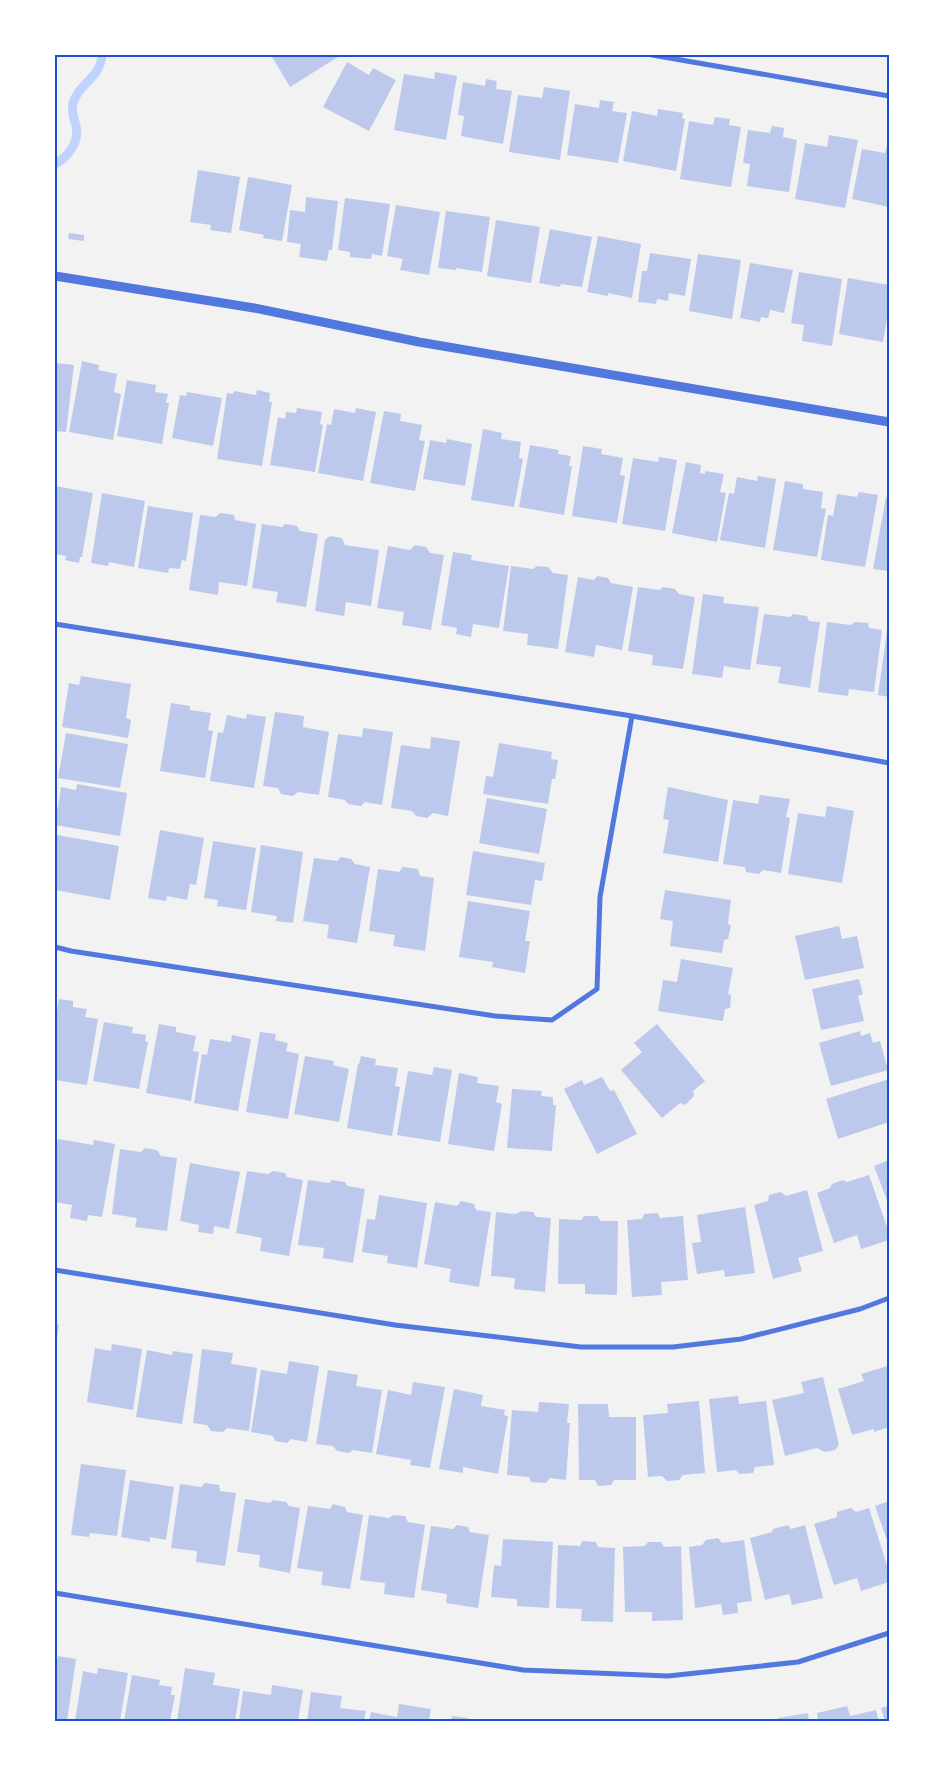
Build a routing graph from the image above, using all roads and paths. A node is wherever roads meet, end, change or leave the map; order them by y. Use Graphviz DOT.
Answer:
graph roads {
  1 [pos="652,55"];
  2 [pos="659,56"];
  3 [pos="889,96"];
  4 [pos="55,276"];
  5 [pos="889,422"];
  6 [pos="55,624"];
  7 [pos="632,716"];
  8 [pos="889,763"];
  9 [pos="55,947"];
  10 [pos="55,1270"];
  11 [pos="889,1298"];
  12 [pos="55,1593"];
  13 [pos="889,1634"];
  1 -- 2 [label="street"];
  2 -- 3 [label="street"];
  4 -- 5 [label="street"];
  6 -- 7 [label="street"];
  7 -- 8 [label="street"];
  7 -- 9 [label="street"];
  10 -- 11 [label="street"];
  12 -- 13 [label="street"];
}
